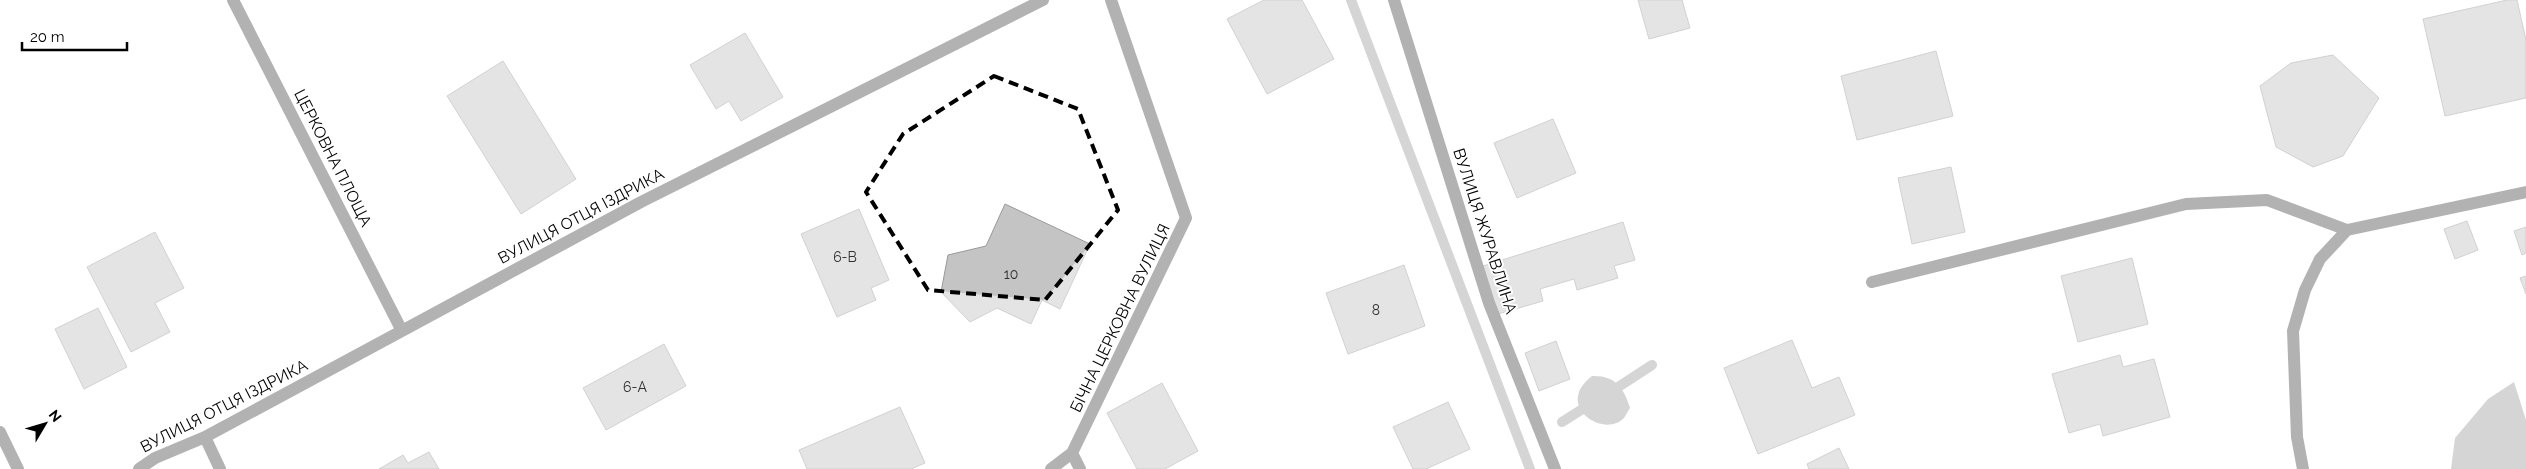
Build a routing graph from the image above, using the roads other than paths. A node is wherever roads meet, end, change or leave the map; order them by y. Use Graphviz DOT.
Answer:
graph roads {
  1 [pos="232,0"];
  2 [pos="1043,0"];
  3 [pos="1112,0"];
  4 [pos="1394,0"];
  5 [pos="2526,192"];
  6 [pos="2347,230"];
  7 [pos="1872,282"];
  8 [pos="402,331"];
  9 [pos="0,432"];
  10 [pos="205,437"];
  11 [pos="1072,453"];
  12 [pos="18,469"];
  13 [pos="139,469"];
  14 [pos="220,469"];
  15 [pos="1051,469"];
  16 [pos="1064,469"];
  17 [pos="1080,469"];
  18 [pos="1555,469"];
  19 [pos="2303,469"];
  1 -- 8 [label="street, ЦЕРКОВНА ПЛОЩА"];
  2 -- 8 [label="street, ВУЛИЦЯ ОТЦЯ ІЗДРИКА"];
  3 -- 11 [label="street, БІЧНА ЦЕРКОВНА ВУЛИЦЯ"];
  4 -- 18 [label="street, ВУЛИЦЯ ЖУРАВЛИНА"];
  5 -- 6 [label="street"];
  6 -- 7 [label="street"];
  6 -- 19 [label="street"];
  8 -- 10 [label="street, ВУЛИЦЯ ОТЦЯ ІЗДРИКА"];
  9 -- 12 [label="street"];
  10 -- 13 [label="street, ВУЛИЦЯ ОТЦЯ ІЗДРИКА"];
  10 -- 14 [label="street"];
  11 -- 15 [label="street, БІЧНА ЦЕРКОВНА ВУЛИЦЯ"];
  11 -- 16 [label="street"];
  11 -- 17 [label="street"];
}
